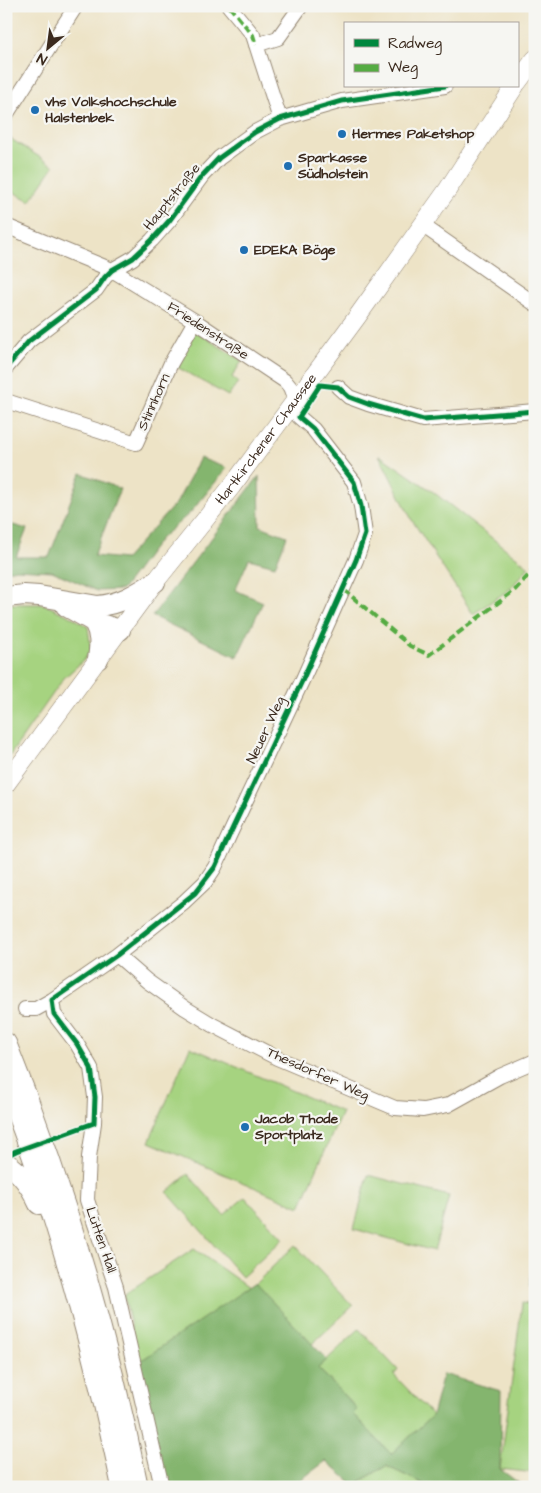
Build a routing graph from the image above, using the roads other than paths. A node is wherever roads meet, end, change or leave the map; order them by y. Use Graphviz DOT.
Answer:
graph roads {
  1 [pos="76,6"];
  2 [pos="229,6"];
  3 [pos="301,6"];
  4 [pos="256,45"];
  5 [pos="535,59"];
  6 [pos="518,82"];
  7 [pos="431,88"];
  8 [pos="514,88"];
  9 [pos="6,115"];
  10 [pos="280,118"];
  11 [pos="422,225"];
  12 [pos="6,226"];
  13 [pos="112,270"];
  14 [pos="535,304"];
  15 [pos="195,321"];
  16 [pos="6,368"];
  17 [pos="338,387"];
  18 [pos="295,400"];
  19 [pos="6,401"];
  20 [pos="535,411"];
  21 [pos="155,582"];
  22 [pos="6,597"];
  23 [pos="96,614"];
  24 [pos="120,630"];
  25 [pos="98,659"];
  26 [pos="6,784"];
  27 [pos="117,955"];
  28 [pos="52,1000"];
  29 [pos="26,1009"];
  30 [pos="6,1043"];
  31 [pos="535,1061"];
  32 [pos="6,1086"];
  33 [pos="6,1163"];
  34 [pos="74,1286"];
  35 [pos="122,1487"];
  36 [pos="138,1487"];
  37 [pos="162,1487"];
  1 -- 9 [label="street"];
  2 -- 4 [label="street"];
  3 -- 4 [label="street"];
  4 -- 10 [label="street"];
  5 -- 6 [label="main road"];
  7 -- 10 [label="street, Hauptstraße"];
  8 -- 11 [label="main road, Hartkirchener Chaussee"];
  10 -- 13 [label="street, Hauptstraße"];
  11 -- 14 [label="street"];
  11 -- 18 [label="main road, Hartkirchener Chaussee"];
  12 -- 13 [label="street, Friedenstraße"];
  13 -- 15 [label="street, Friedenstraße"];
  13 -- 16 [label="street, Hauptstraße"];
  15 -- 18 [label="street, Friedenstraße"];
  15 -- 19 [label="street, Stinnhorn"];
  17 -- 20 [label="street"];
  18 -- 21 [label="main road, Hartkirchener Chaussee"];
  18 -- 27 [label="street, Neuer Weg"];
  21 -- 23 [label="highway"];
  21 -- 24 [label="main road, Hartkirchener Chaussee"];
  22 -- 23 [label="highway"];
  23 -- 24 [label="highway"];
  23 -- 25 [label="highway"];
  24 -- 25 [label="main road, Hartkirchener Chaussee"];
  25 -- 26 [label="main road, Hartkirchener Chaussee"];
  27 -- 28 [label="street, Neuer Weg"];
  27 -- 31 [label="street, Thesdorfer Weg"];
  28 -- 29 [label="street, Neuer Weg"];
  28 -- 37 [label="street, Lütten Hall"];
  30 -- 36 [label="highway"];
  32 -- 34 [label="highway"];
  33 -- 34 [label="highway"];
  34 -- 35 [label="highway"];
}
